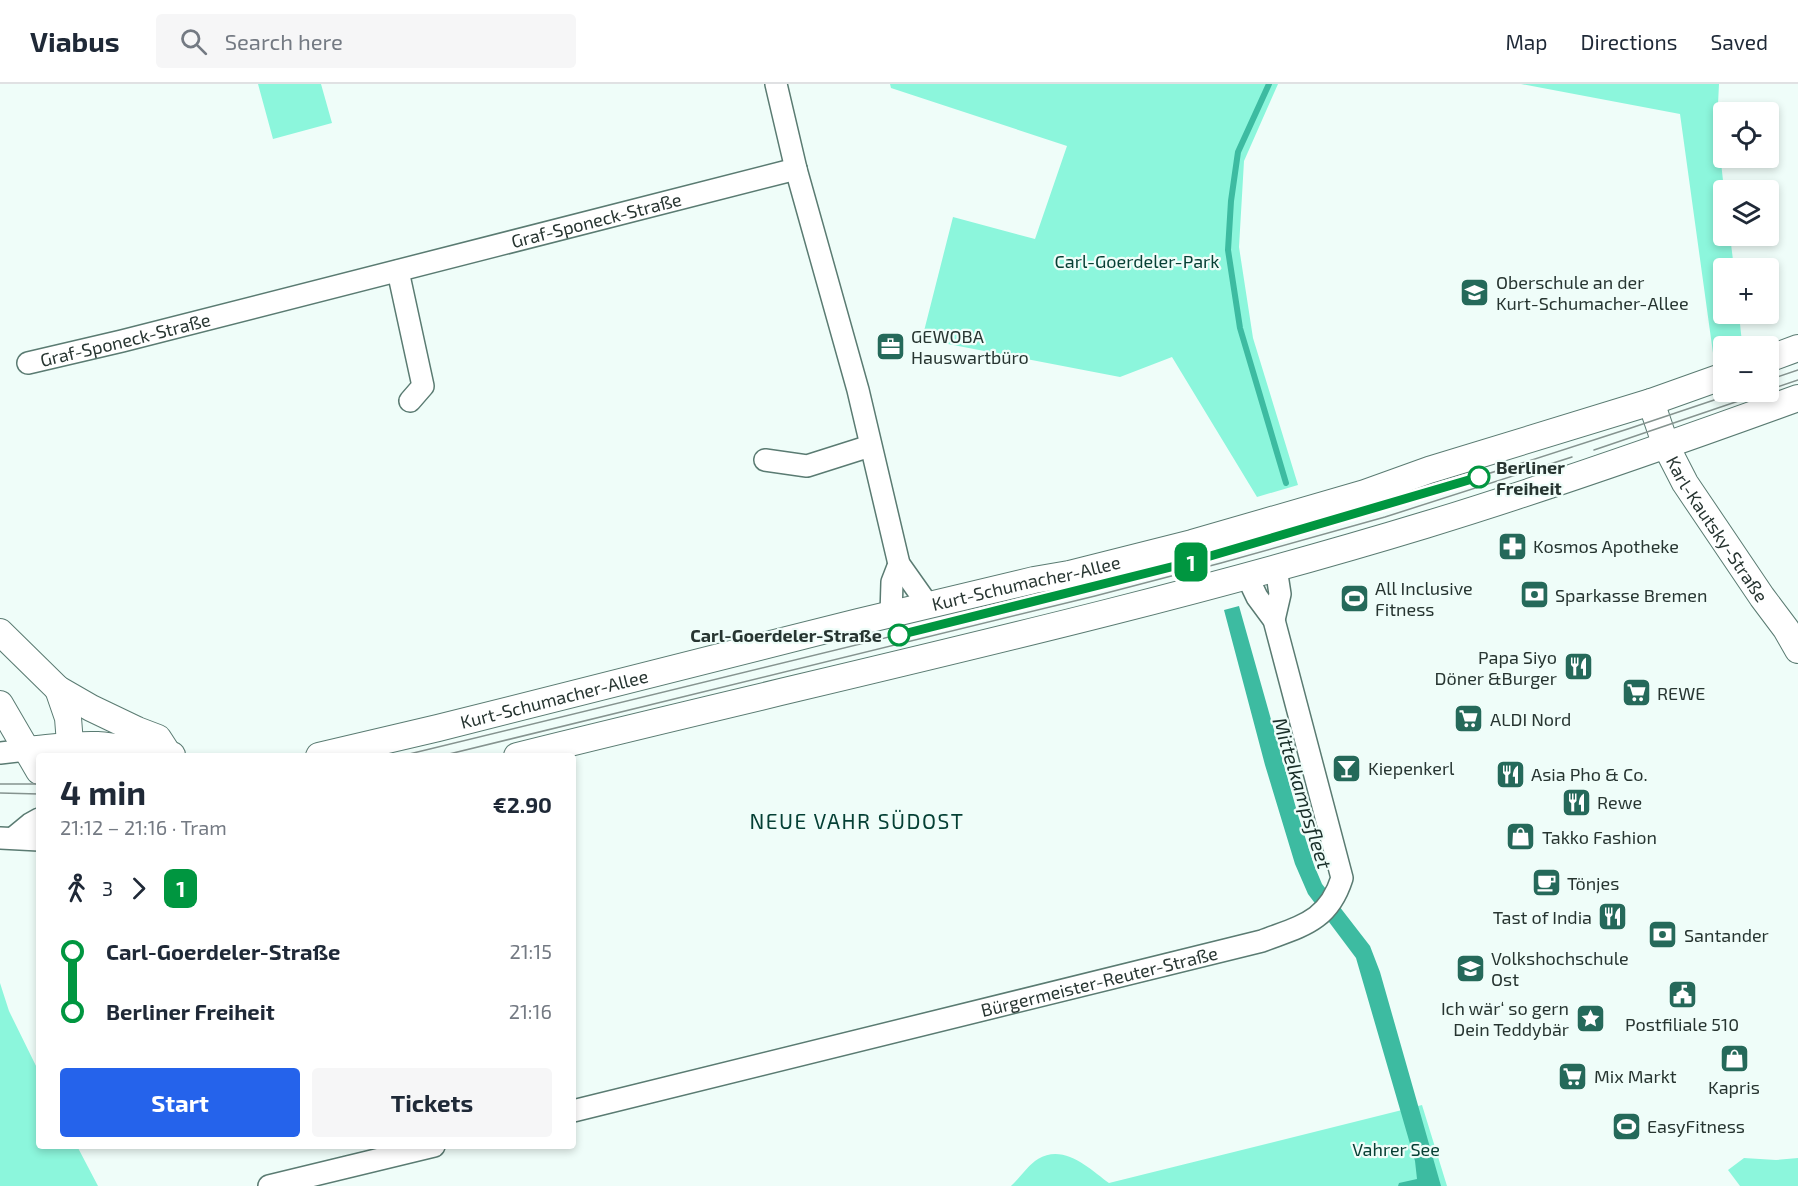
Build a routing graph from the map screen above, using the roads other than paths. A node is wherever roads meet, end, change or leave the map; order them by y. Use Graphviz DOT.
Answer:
graph roads {
  1 [pos="776,84"];
  2 [pos="796,169"];
  3 [pos="398,271"];
  4 [pos="1798,348"];
  5 [pos="1779,355"];
  6 [pos="28,363"];
  7 [pos="1713,380"];
  8 [pos="1798,398"];
  9 [pos="410,401"];
  10 [pos="1651,402"];
  11 [pos="870,446"];
  12 [pos="1666,446"];
  13 [pos="765,460"];
  14 [pos="899,564"];
  15 [pos="1276,568"];
  16 [pos="1247,576"];
  17 [pos="928,606"];
  18 [pos="891,615"];
  19 [pos="1274,620"];
  20 [pos="0,632"];
  21 [pos="1798,650"];
  22 [pos="58,689"];
  23 [pos="0,704"];
  24 [pos="71,751"];
  25 [pos="123,752"];
  26 [pos="0,753"];
  27 [pos="140,753"];
  28 [pos="172,753"];
  29 [pos="332,753"];
  30 [pos="529,753"];
  31 [pos="33,761"];
  32 [pos="36,821"];
  33 [pos="7,838"];
  34 [pos="36,840"];
  35 [pos="576,1110"];
  36 [pos="422,1149"];
  37 [pos="269,1186"];
  1 -- 2 [label="street"];
  2 -- 3 [label="street, Graf-Sponeck-Straße"];
  2 -- 11 [label="street"];
  3 -- 6 [label="street, Graf-Sponeck-Straße"];
  3 -- 9 [label="street"];
  4 -- 5 [label="street"];
  7 -- 10 [label="street, Kurt-Schumacher-Allee"];
  8 -- 12 [label="street"];
  10 -- 12 [label="street, Karl-Kautsky-Straße"];
  10 -- 17 [label="street, Kurt-Schumacher-Allee"];
  11 -- 13 [label="street"];
  11 -- 14 [label="street"];
  12 -- 15 [label="street"];
  12 -- 21 [label="street, Karl-Kautsky-Straße"];
  14 -- 17 [label="street"];
  14 -- 18 [label="street"];
  15 -- 16 [label="street"];
  15 -- 19 [label="street, Bürgermeister-Reuter-Straße"];
  16 -- 19 [label="street, Bürgermeister-Reuter-Straße"];
  16 -- 30 [label="street"];
  17 -- 18 [label="street, Kurt-Schumacher-Allee"];
  18 -- 29 [label="street, Kurt-Schumacher-Allee"];
  19 -- 35 [label="street, Bürgermeister-Reuter-Straße"];
  20 -- 22 [label="street"];
  22 -- 24 [label="street"];
  22 -- 28 [label="street"];
  23 -- 31 [label="street"];
  24 -- 25 [label="street"];
  25 -- 27 [label="street"];
  26 -- 31 [label="street"];
  32 -- 33 [label="street"];
  33 -- 34 [label="street"];
  36 -- 37 [label="street"];
}
